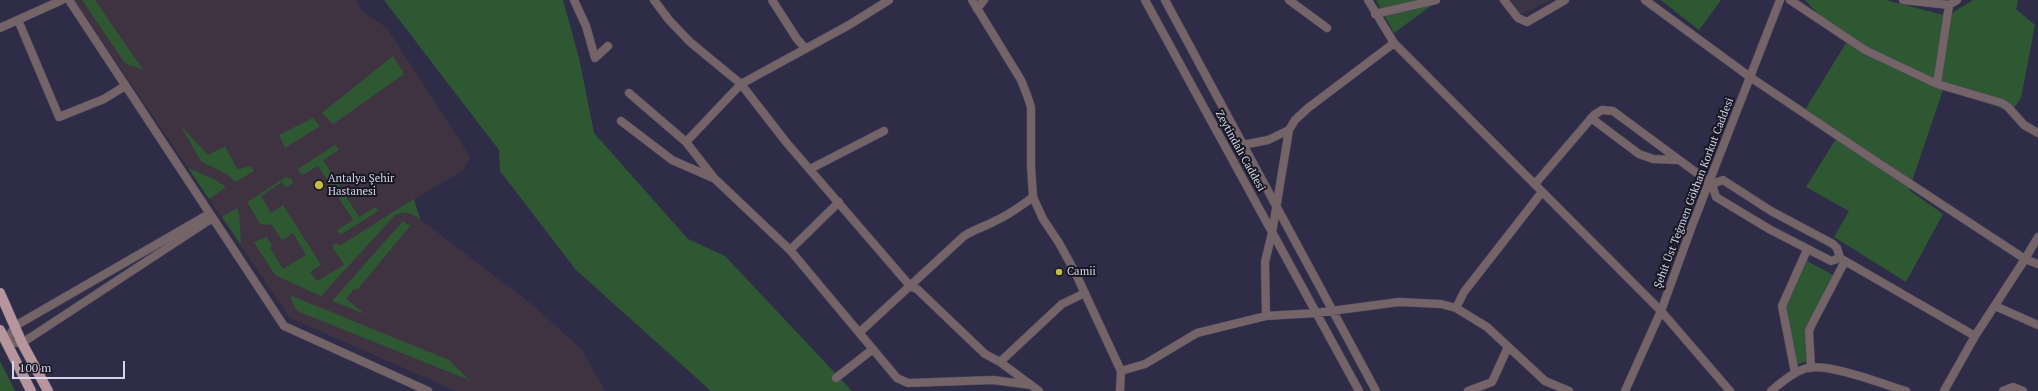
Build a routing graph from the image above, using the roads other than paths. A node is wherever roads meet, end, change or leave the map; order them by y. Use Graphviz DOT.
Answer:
graph roads {
  1 [pos="62,0"];
  2 [pos="69,0"];
  3 [pos="574,0"];
  4 [pos="654,0"];
  5 [pos="772,0"];
  6 [pos="889,0"];
  7 [pos="972,0"];
  8 [pos="984,0"];
  9 [pos="1145,0"];
  10 [pos="1165,0"];
  11 [pos="1289,0"];
  12 [pos="1368,0"];
  13 [pos="1436,0"];
  14 [pos="1504,0"];
  15 [pos="1566,0"];
  16 [pos="1644,0"];
  17 [pos="1780,0"];
  18 [pos="1790,0"];
  19 [pos="1903,0"];
  20 [pos="1957,0"];
  21 [pos="1949,5"];
  22 [pos="977,8"];
  23 [pos="1375,14"];
  24 [pos="18,20"];
  25 [pos="0,28"];
  26 [pos="1327,28"];
  27 [pos="1394,43"];
  28 [pos="608,46"];
  29 [pos="805,48"];
  30 [pos="1750,77"];
  31 [pos="741,84"];
  32 [pos="1937,84"];
  33 [pos="125,86"];
  34 [pos="629,93"];
  35 [pos="1591,118"];
  36 [pos="621,121"];
  37 [pos="1289,130"];
  38 [pos="884,131"];
  39 [pos="2038,134"];
  40 [pos="686,142"];
  41 [pos="1243,145"];
  42 [pos="1679,160"];
  43 [pos="810,169"];
  44 [pos="714,178"];
  45 [pos="1710,183"];
  46 [pos="1534,184"];
  47 [pos="1542,192"];
  48 [pos="1033,197"];
  49 [pos="839,202"];
  50 [pos="1276,208"];
  51 [pos="210,216"];
  52 [pos="1272,233"];
  53 [pos="2038,237"];
  54 [pos="790,250"];
  55 [pos="1807,250"];
  56 [pos="2025,258"];
  57 [pos="1843,260"];
  58 [pos="2038,264"];
  59 [pos="911,287"];
  60 [pos="0,293"];
  61 [pos="1085,293"];
  62 [pos="1995,306"];
  63 [pos="1456,308"];
  64 [pos="1331,311"];
  65 [pos="1661,311"];
  66 [pos="1316,313"];
  67 [pos="1266,316"];
  68 [pos="2038,325"];
  69 [pos="14,326"];
  70 [pos="0,330"];
  71 [pos="860,332"];
  72 [pos="1975,336"];
  73 [pos="6,342"];
  74 [pos="22,343"];
  75 [pos="1508,347"];
  76 [pos="873,349"];
  77 [pos="1000,362"];
  78 [pos="1812,368"];
  79 [pos="1121,371"];
  80 [pos="1795,373"];
  81 [pos="836,378"];
  82 [pos="1032,385"];
  83 [pos="1949,390"];
  84 [pos="31,391"];
  85 [pos="48,391"];
  86 [pos="428,391"];
  87 [pos="1039,391"];
  88 [pos="1120,391"];
  89 [pos="1358,391"];
  90 [pos="1376,391"];
  91 [pos="1468,391"];
  92 [pos="1569,391"];
  93 [pos="1625,391"];
  94 [pos="1730,391"];
  95 [pos="1771,391"];
  96 [pos="1906,391"];
  97 [pos="2003,391"];
  98 [pos="2023,391"];
  1 -- 24 [label="street"];
  2 -- 33 [label="street"];
  3 -- 28 [label="street"];
  4 -- 31 [label="street"];
  5 -- 29 [label="street"];
  6 -- 29 [label="street"];
  7 -- 22 [label="street"];
  8 -- 22 [label="street"];
  9 -- 52 [label="street, Zeytindalı Caddesi"];
  10 -- 41 [label="street"];
  11 -- 26 [label="street"];
  12 -- 23 [label="street"];
  13 -- 23 [label="street"];
  14 -- 15 [label="street"];
  16 -- 30 [label="street"];
  17 -- 30 [label="street, Şehit Üst Teğmen Gökhan Korkut Caddesi"];
  18 -- 32 [label="street"];
  19 -- 21 [label="street"];
  20 -- 21 [label="street"];
  21 -- 32 [label="street"];
  22 -- 48 [label="street"];
  23 -- 27 [label="street"];
  24 -- 25 [label="street"];
  24 -- 33 [label="street"];
  27 -- 37 [label="street"];
  27 -- 46 [label="street"];
  29 -- 31 [label="street"];
  30 -- 45 [label="street, Şehit Üst Teğmen Gökhan Korkut Caddesi"];
  30 -- 56 [label="street"];
  31 -- 40 [label="street"];
  31 -- 43 [label="street"];
  32 -- 39 [label="street"];
  33 -- 51 [label="street"];
  34 -- 40 [label="street"];
  35 -- 42 [label="street"];
  35 -- 42 [label="street"];
  35 -- 46 [label="street"];
  36 -- 44 [label="street"];
  37 -- 41 [label="street"];
  37 -- 50 [label="street"];
  38 -- 43 [label="street"];
  40 -- 44 [label="street"];
  41 -- 50 [label="street"];
  42 -- 45 [label="street"];
  43 -- 49 [label="street"];
  44 -- 54 [label="street"];
  45 -- 55 [label="street"];
  45 -- 57 [label="street"];
  45 -- 65 [label="street, Şehit Üst Teğmen Gökhan Korkut Caddesi"];
  46 -- 47 [label="street"];
  47 -- 63 [label="street"];
  47 -- 65 [label="street"];
  48 -- 59 [label="street"];
  48 -- 61 [label="street"];
  49 -- 54 [label="street"];
  49 -- 59 [label="street"];
  50 -- 52 [label="street"];
  50 -- 64 [label="street"];
  51 -- 69 [label="street"];
  51 -- 74 [label="street"];
  51 -- 86 [label="street"];
  52 -- 66 [label="street, Zeytindalı Caddesi"];
  52 -- 67 [label="street"];
  53 -- 56 [label="street"];
  54 -- 71 [label="street"];
  55 -- 57 [label="street"];
  55 -- 80 [label="street"];
  56 -- 58 [label="street"];
  56 -- 62 [label="street"];
  57 -- 72 [label="street"];
  57 -- 78 [label="street"];
  59 -- 71 [label="street"];
  59 -- 77 [label="street"];
  60 -- 69 [label="main road"];
  61 -- 77 [label="street"];
  61 -- 79 [label="street"];
  62 -- 68 [label="street"];
  62 -- 72 [label="street"];
  63 -- 64 [label="street"];
  63 -- 75 [label="street"];
  64 -- 66 [label="street"];
  64 -- 90 [label="street"];
  65 -- 93 [label="street, Şehit Üst Teğmen Gökhan Korkut Caddesi"];
  65 -- 94 [label="street"];
  66 -- 67 [label="street"];
  66 -- 89 [label="street, Zeytindalı Caddesi"];
  67 -- 79 [label="street"];
  69 -- 73 [label="street"];
  69 -- 74 [label="main road"];
  70 -- 73 [label="main road"];
  71 -- 76 [label="street"];
  72 -- 83 [label="street"];
  73 -- 74 [label="street"];
  73 -- 84 [label="main road"];
  74 -- 85 [label="main road"];
  75 -- 91 [label="street"];
  75 -- 92 [label="street"];
  76 -- 81 [label="street"];
  76 -- 82 [label="street"];
  77 -- 82 [label="street"];
  78 -- 80 [label="street"];
  78 -- 96 [label="street"];
  79 -- 88 [label="street"];
  80 -- 95 [label="street"];
  82 -- 87 [label="street"];
  97 -- 98 [label="street"];
}
